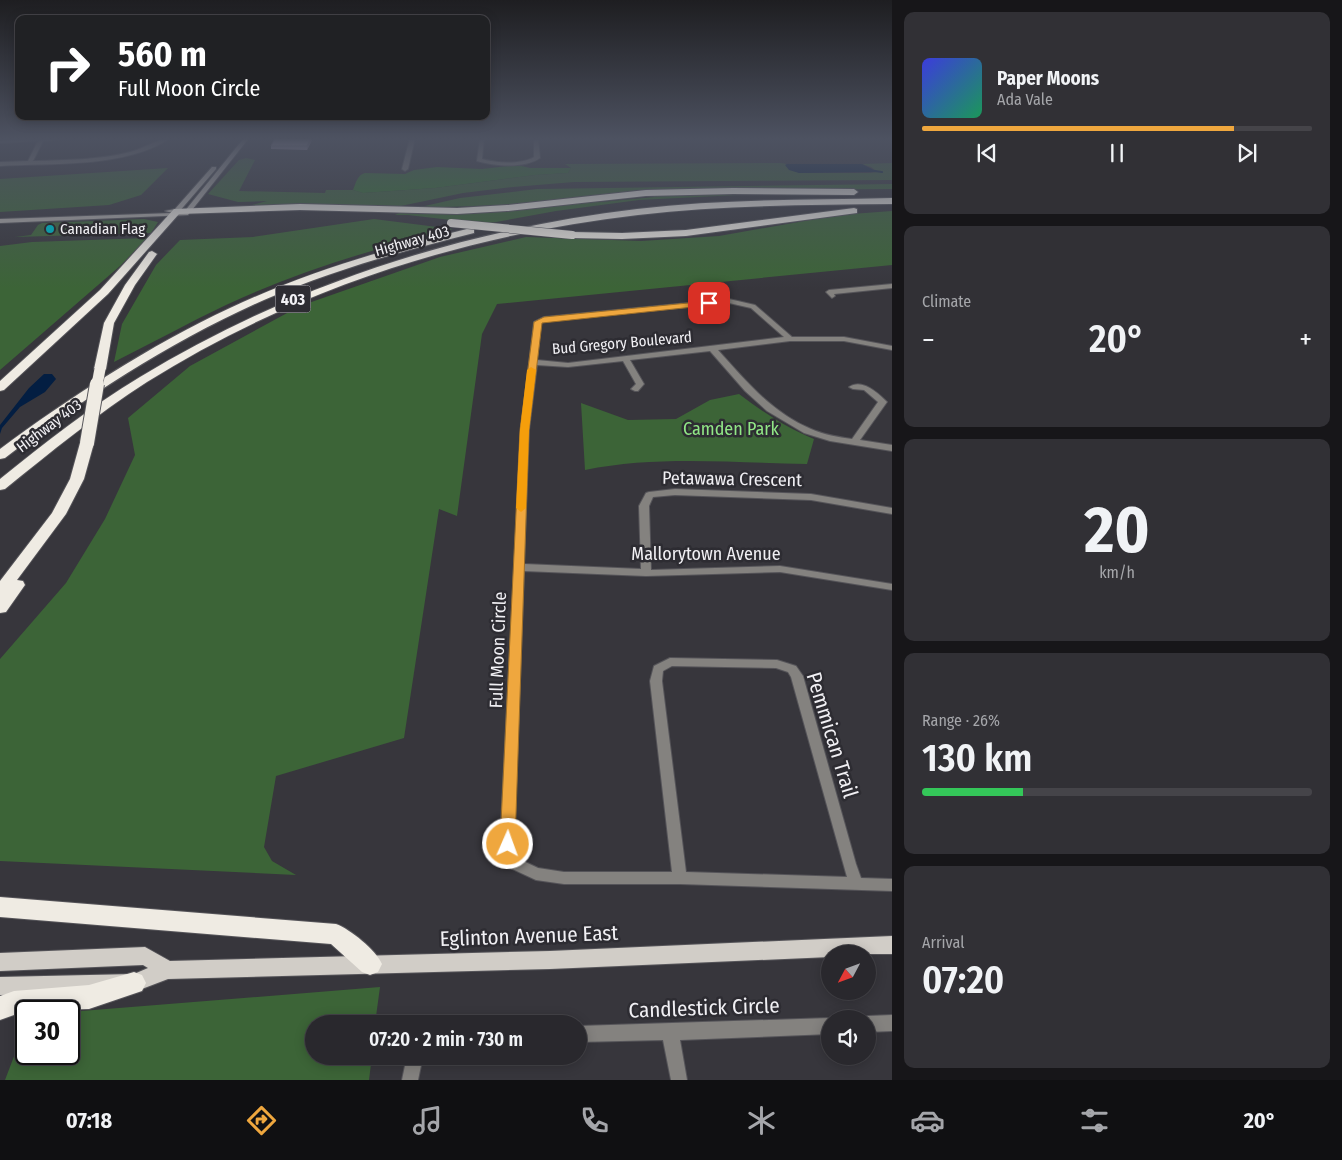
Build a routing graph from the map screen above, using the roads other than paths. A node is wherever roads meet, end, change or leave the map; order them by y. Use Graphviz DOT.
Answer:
graph roads {
  1 [pos="199,188"];
  2 [pos="203,188"];
  3 [pos="875,194"];
  4 [pos="892,194"];
  5 [pos="892,201"];
  6 [pos="892,207"];
  7 [pos="181,212"];
  8 [pos="0,218"];
  9 [pos="426,220"];
  10 [pos="0,222"];
  11 [pos="447,222"];
  12 [pos="162,235"];
  13 [pos="892,286"];
  14 [pos="832,296"];
  15 [pos="790,339"];
  16 [pos="892,348"];
  17 [pos="713,349"];
  18 [pos="626,359"];
  19 [pos="532,362"];
  20 [pos="0,387"];
  21 [pos="853,387"];
  22 [pos="635,389"];
  23 [pos="854,442"];
  24 [pos="892,448"];
  25 [pos="0,455"];
  26 [pos="0,486"];
  27 [pos="892,511"];
  28 [pos="43,538"];
  29 [pos="518,567"];
  30 [pos="646,573"];
  31 [pos="892,587"];
  32 [pos="0,592"];
  33 [pos="0,608"];
  34 [pos="680,878"];
  35 [pos="892,884"];
  36 [pos="857,885"];
  37 [pos="0,907"];
  38 [pos="892,945"];
  39 [pos="0,962"];
  40 [pos="370,964"];
  41 [pos="168,970"];
  42 [pos="134,983"];
  43 [pos="0,986"];
  44 [pos="0,1008"];
  45 [pos="876,1024"];
  46 [pos="892,1024"];
  47 [pos="821,1026"];
  48 [pos="670,1032"];
  49 [pos="587,1034"];
  50 [pos="413,1065"];
  51 [pos="410,1080"];
  52 [pos="679,1080"];
  1 -- 7 [label="main road"];
  2 -- 7 [label="main road"];
  3 -- 4 [label="highway, Highway 403 / 403"];
  3 -- 7 [label="highway"];
  3 -- 25 [label="highway, Highway 403 / 403"];
  5 -- 26 [label="highway, Highway 403 / 403"];
  6 -- 11 [label="highway, bridge"];
  7 -- 8 [label="main road"];
  7 -- 9 [label="highway"];
  7 -- 10 [label="main road"];
  7 -- 12 [label="highway"];
  7 -- 12 [label="highway"];
  12 -- 20 [label="highway"];
  12 -- 28 [label="highway, bridge"];
  13 -- 14 [label="street"];
  15 -- 16 [label="street, Bud Gregory Boulevard"];
  15 -- 17 [label="street, Bud Gregory Boulevard"];
  15 -- 19 [label="street, Full Moon Circle"];
  17 -- 18 [label="street, Bud Gregory Boulevard"];
  17 -- 23 [label="street"];
  18 -- 19 [label="street, Bud Gregory Boulevard"];
  18 -- 22 [label="street"];
  19 -- 29 [label="street, Full Moon Circle"];
  21 -- 23 [label="street"];
  23 -- 24 [label="street"];
  27 -- 30 [label="street, Petawawa Crescent"];
  28 -- 32 [label="highway"];
  28 -- 33 [label="highway"];
  29 -- 30 [label="street, Mallorytown Avenue"];
  29 -- 34 [label="street, Full Moon Circle"];
  30 -- 31 [label="street, Mallorytown Avenue"];
  34 -- 36 [label="street, Full Moon Circle"];
  34 -- 36 [label="street, Pemmican Trail"];
  35 -- 36 [label="street, Full Moon Circle"];
  37 -- 40 [label="highway"];
  38 -- 40 [label="main road, Eglinton Avenue East"];
  39 -- 41 [label="main road"];
  40 -- 41 [label="main road, Eglinton Avenue East"];
  41 -- 42 [label="main road, Eglinton Avenue East"];
  42 -- 43 [label="main road, Eglinton Avenue East"];
  42 -- 44 [label="highway"];
  45 -- 46 [label="street"];
  47 -- 48 [label="street, Candlestick Circle"];
  48 -- 49 [label="street, Candlestick Circle"];
  48 -- 52 [label="street"];
  50 -- 51 [label="street"];
}
